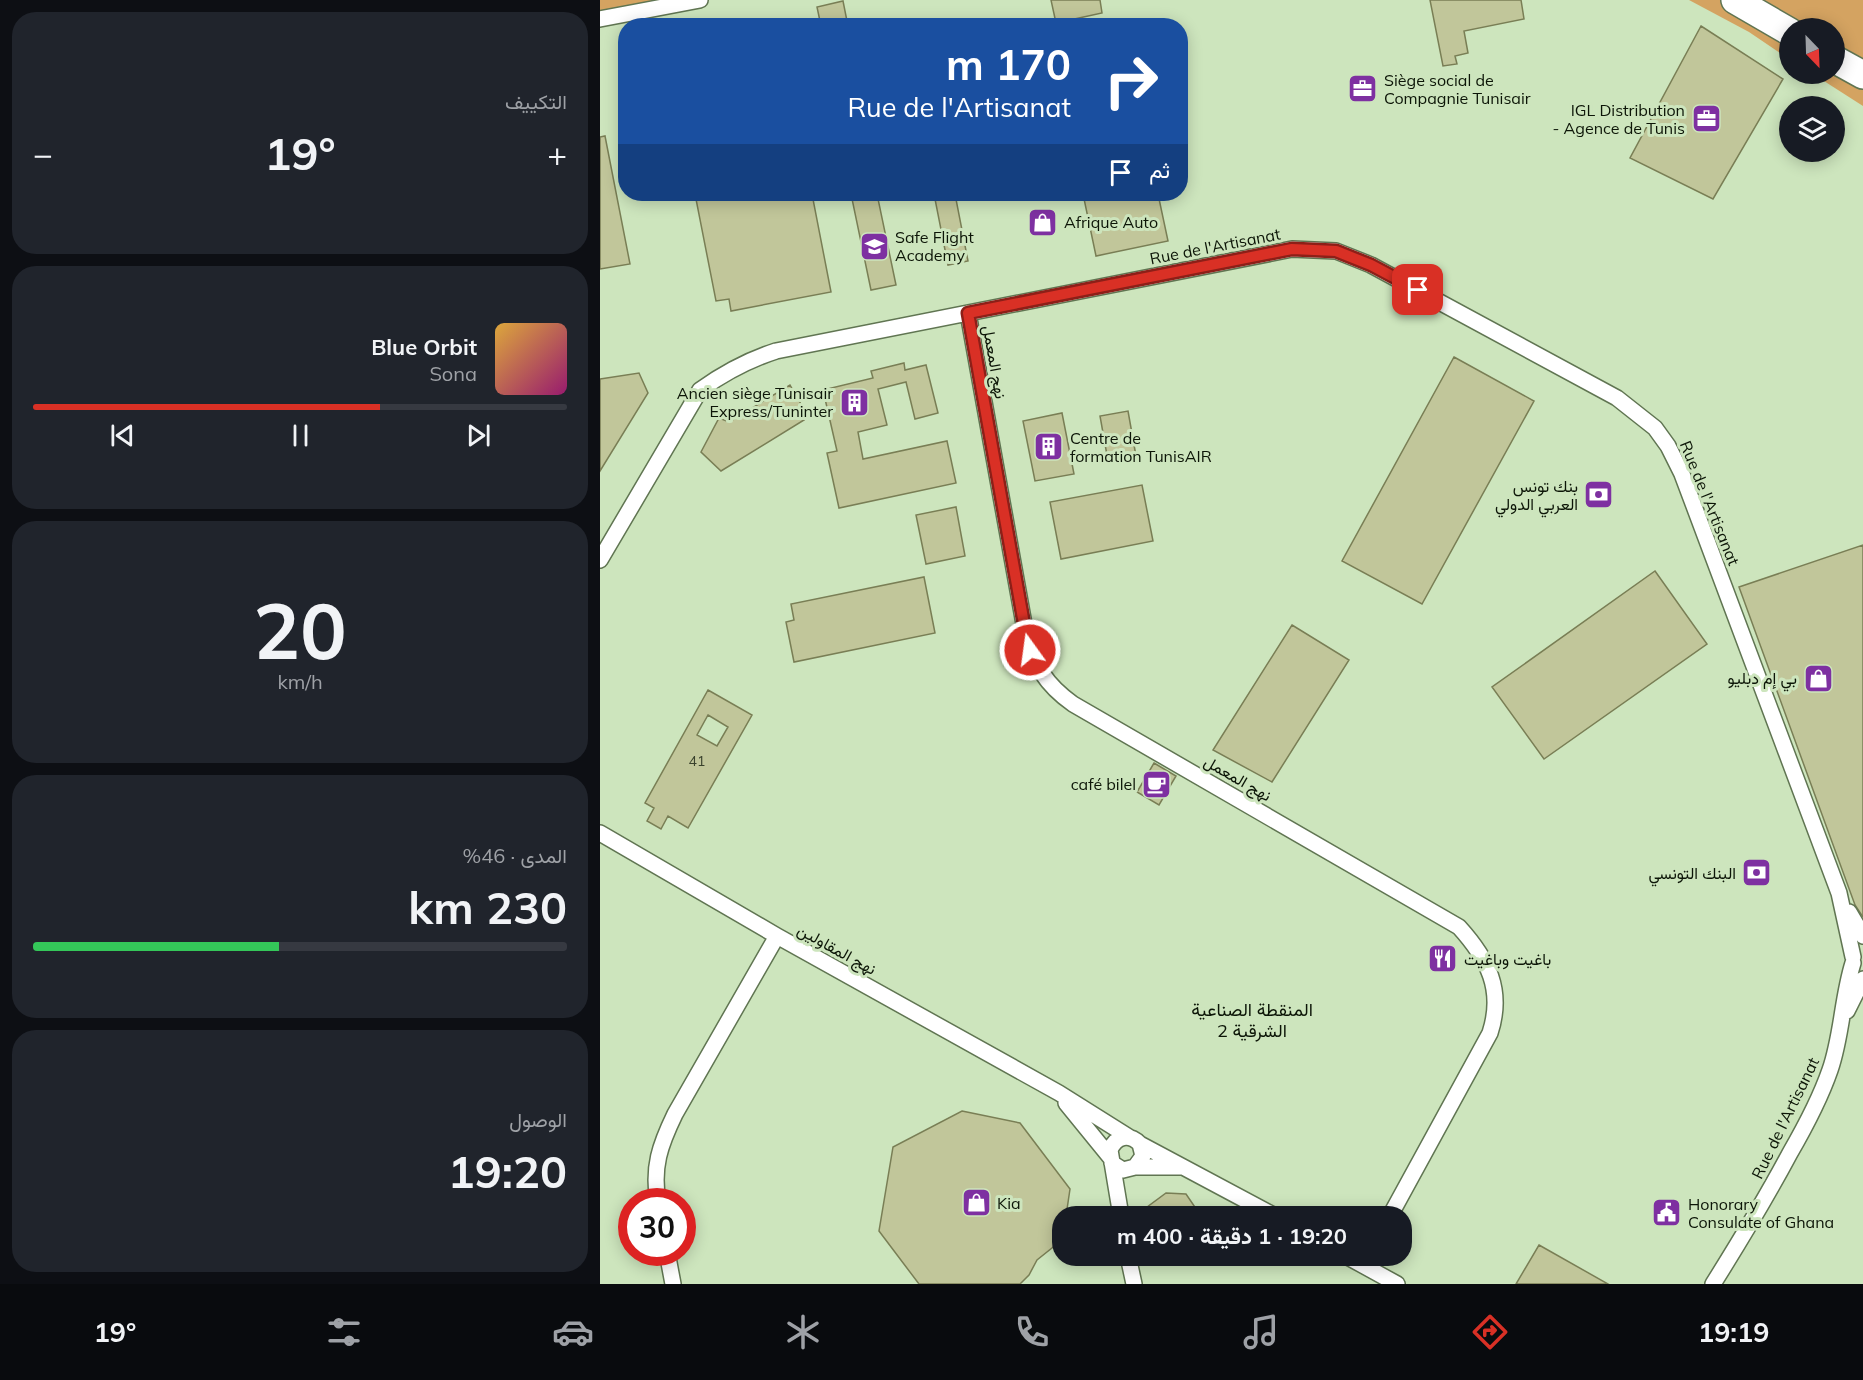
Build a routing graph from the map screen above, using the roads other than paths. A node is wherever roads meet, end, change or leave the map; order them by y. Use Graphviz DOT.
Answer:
graph roads {
  1 [pos="700,0"];
  2 [pos="1735,0"];
  3 [pos="600,19"];
  4 [pos="1779,26"];
  5 [pos="1845,65"];
  6 [pos="1863,75"];
  7 [pos="968,313"];
  8 [pos="600,560"];
  9 [pos="600,833"];
  10 [pos="1839,894"];
  11 [pos="777,936"];
  12 [pos="1863,936"];
  13 [pos="1856,956"];
  14 [pos="1863,977"];
  15 [pos="1840,1024"];
  16 [pos="1059,1094"];
  17 [pos="1135,1140"];
  18 [pos="1111,1160"];
  19 [pos="1183,1167"];
  20 [pos="1132,1168"];
  21 [pos="656,1188"];
  22 [pos="1118,1199"];
  23 [pos="1119,1206"];
  24 [pos="1256,1206"];
  25 [pos="1395,1206"];
  26 [pos="669,1266"];
  27 [pos="1130,1266"];
  28 [pos="1373,1266"];
  29 [pos="672,1284"];
  30 [pos="1134,1284"];
  31 [pos="1397,1284"];
  32 [pos="1713,1284"];
  1 -- 3 [label="street"];
  2 -- 4 [label="highway"];
  5 -- 6 [label="highway"];
  7 -- 8 [label="street, Rue de l'Artisanat"];
  7 -- 10 [label="street, Rue de l'Artisanat"];
  7 -- 25 [label="street, نهج المعمل"];
  9 -- 11 [label="street, نهج المقاولين"];
  10 -- 12 [label="street, Rue de l'Artisanat"];
  10 -- 13 [label="street, Rue de l'Artisanat"];
  11 -- 16 [label="street, نهج المقاولين"];
  11 -- 21 [label="street"];
  13 -- 14 [label="street"];
  13 -- 15 [label="street, Rue de l'Artisanat"];
  14 -- 15 [label="street, Rue de l'Artisanat"];
  15 -- 32 [label="street, Rue de l'Artisanat"];
  16 -- 17 [label="street, نهج المقاولين"];
  16 -- 18 [label="street, نهج المقاولين"];
  17 -- 18 [label="street"];
  17 -- 19 [label="street, نهج المقاولين"];
  17 -- 20 [label="street"];
  18 -- 20 [label="street"];
  18 -- 22 [label="street"];
  19 -- 20 [label="street, نهج المقاولين"];
  19 -- 24 [label="street, نهج المقاولين"];
  20 -- 22 [label="street"];
  22 -- 23 [label="street"];
  26 -- 29 [label="street"];
  27 -- 30 [label="street"];
  28 -- 31 [label="street"];
}
